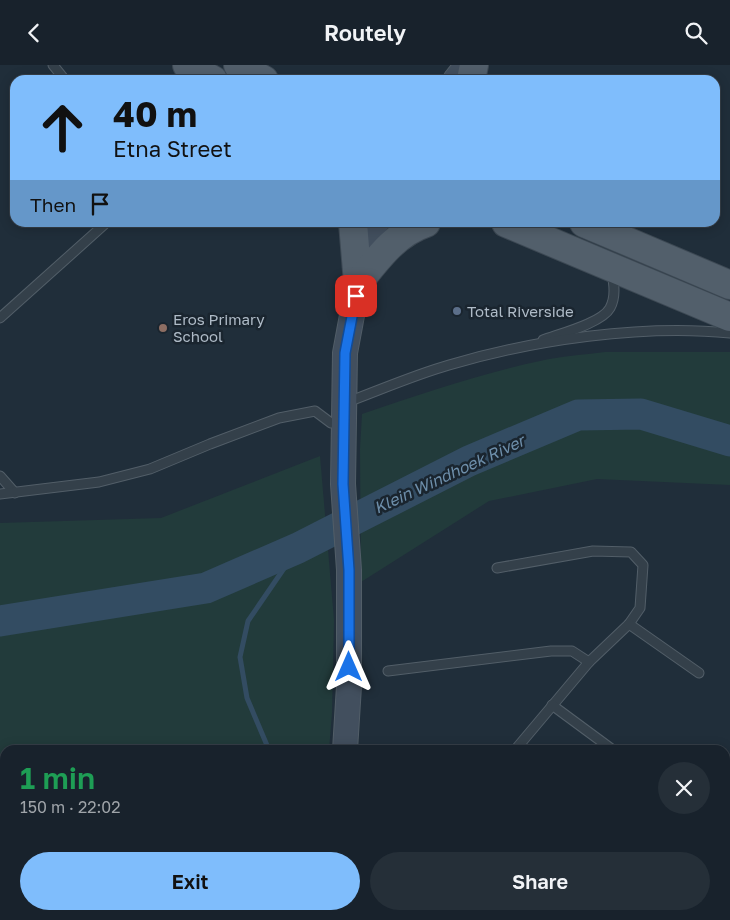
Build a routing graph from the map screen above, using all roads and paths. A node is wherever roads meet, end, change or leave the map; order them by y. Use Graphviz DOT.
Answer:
graph roads {
  1 [pos="53,65"];
  2 [pos="187,65"];
  3 [pos="238,65"];
  4 [pos="467,65"];
  5 [pos="61,75"];
  6 [pos="204,75"];
  7 [pos="255,75"];
  8 [pos="458,75"];
  9 [pos="102,227"];
  10 [pos="353,227"];
  11 [pos="375,227"];
  12 [pos="418,227"];
  13 [pos="516,227"];
  14 [pos="593,227"];
  15 [pos="611,267"];
  16 [pos="358,283"];
  17 [pos="730,285"];
  18 [pos="730,317"];
  19 [pos="0,318"];
  20 [pos="730,333"];
  21 [pos="528,345"];
  22 [pos="344,403"];
  23 [pos="331,423"];
  24 [pos="0,476"];
  25 [pos="15,493"];
  26 [pos="0,494"];
  27 [pos="497,567"];
  28 [pos="630,624"];
  29 [pos="589,662"];
  30 [pos="388,671"];
  31 [pos="698,673"];
  32 [pos="552,705"];
  33 [pos="345,745"];
  34 [pos="519,745"];
  35 [pos="606,745"];
  1 -- 5 [label="lane"];
  2 -- 6 [label="main road"];
  3 -- 7 [label="main road"];
  4 -- 8 [label="street"];
  9 -- 19 [label="lane"];
  10 -- 16 [label="main road"];
  11 -- 16 [label="street"];
  12 -- 16 [label="main road"];
  13 -- 15 [label="main road"];
  14 -- 17 [label="main road"];
  15 -- 18 [label="main road"];
  15 -- 21 [label="lane"];
  16 -- 22 [label="street"];
  20 -- 21 [label="lane"];
  21 -- 22 [label="lane"];
  22 -- 33 [label="street"];
  23 -- 25 [label="lane"];
  24 -- 25 [label="lane"];
  25 -- 26 [label="lane"];
  27 -- 28 [label="lane"];
  28 -- 29 [label="lane"];
  28 -- 31 [label="lane"];
  29 -- 30 [label="lane"];
  29 -- 32 [label="lane"];
  32 -- 34 [label="lane"];
  32 -- 35 [label="lane"];
}
